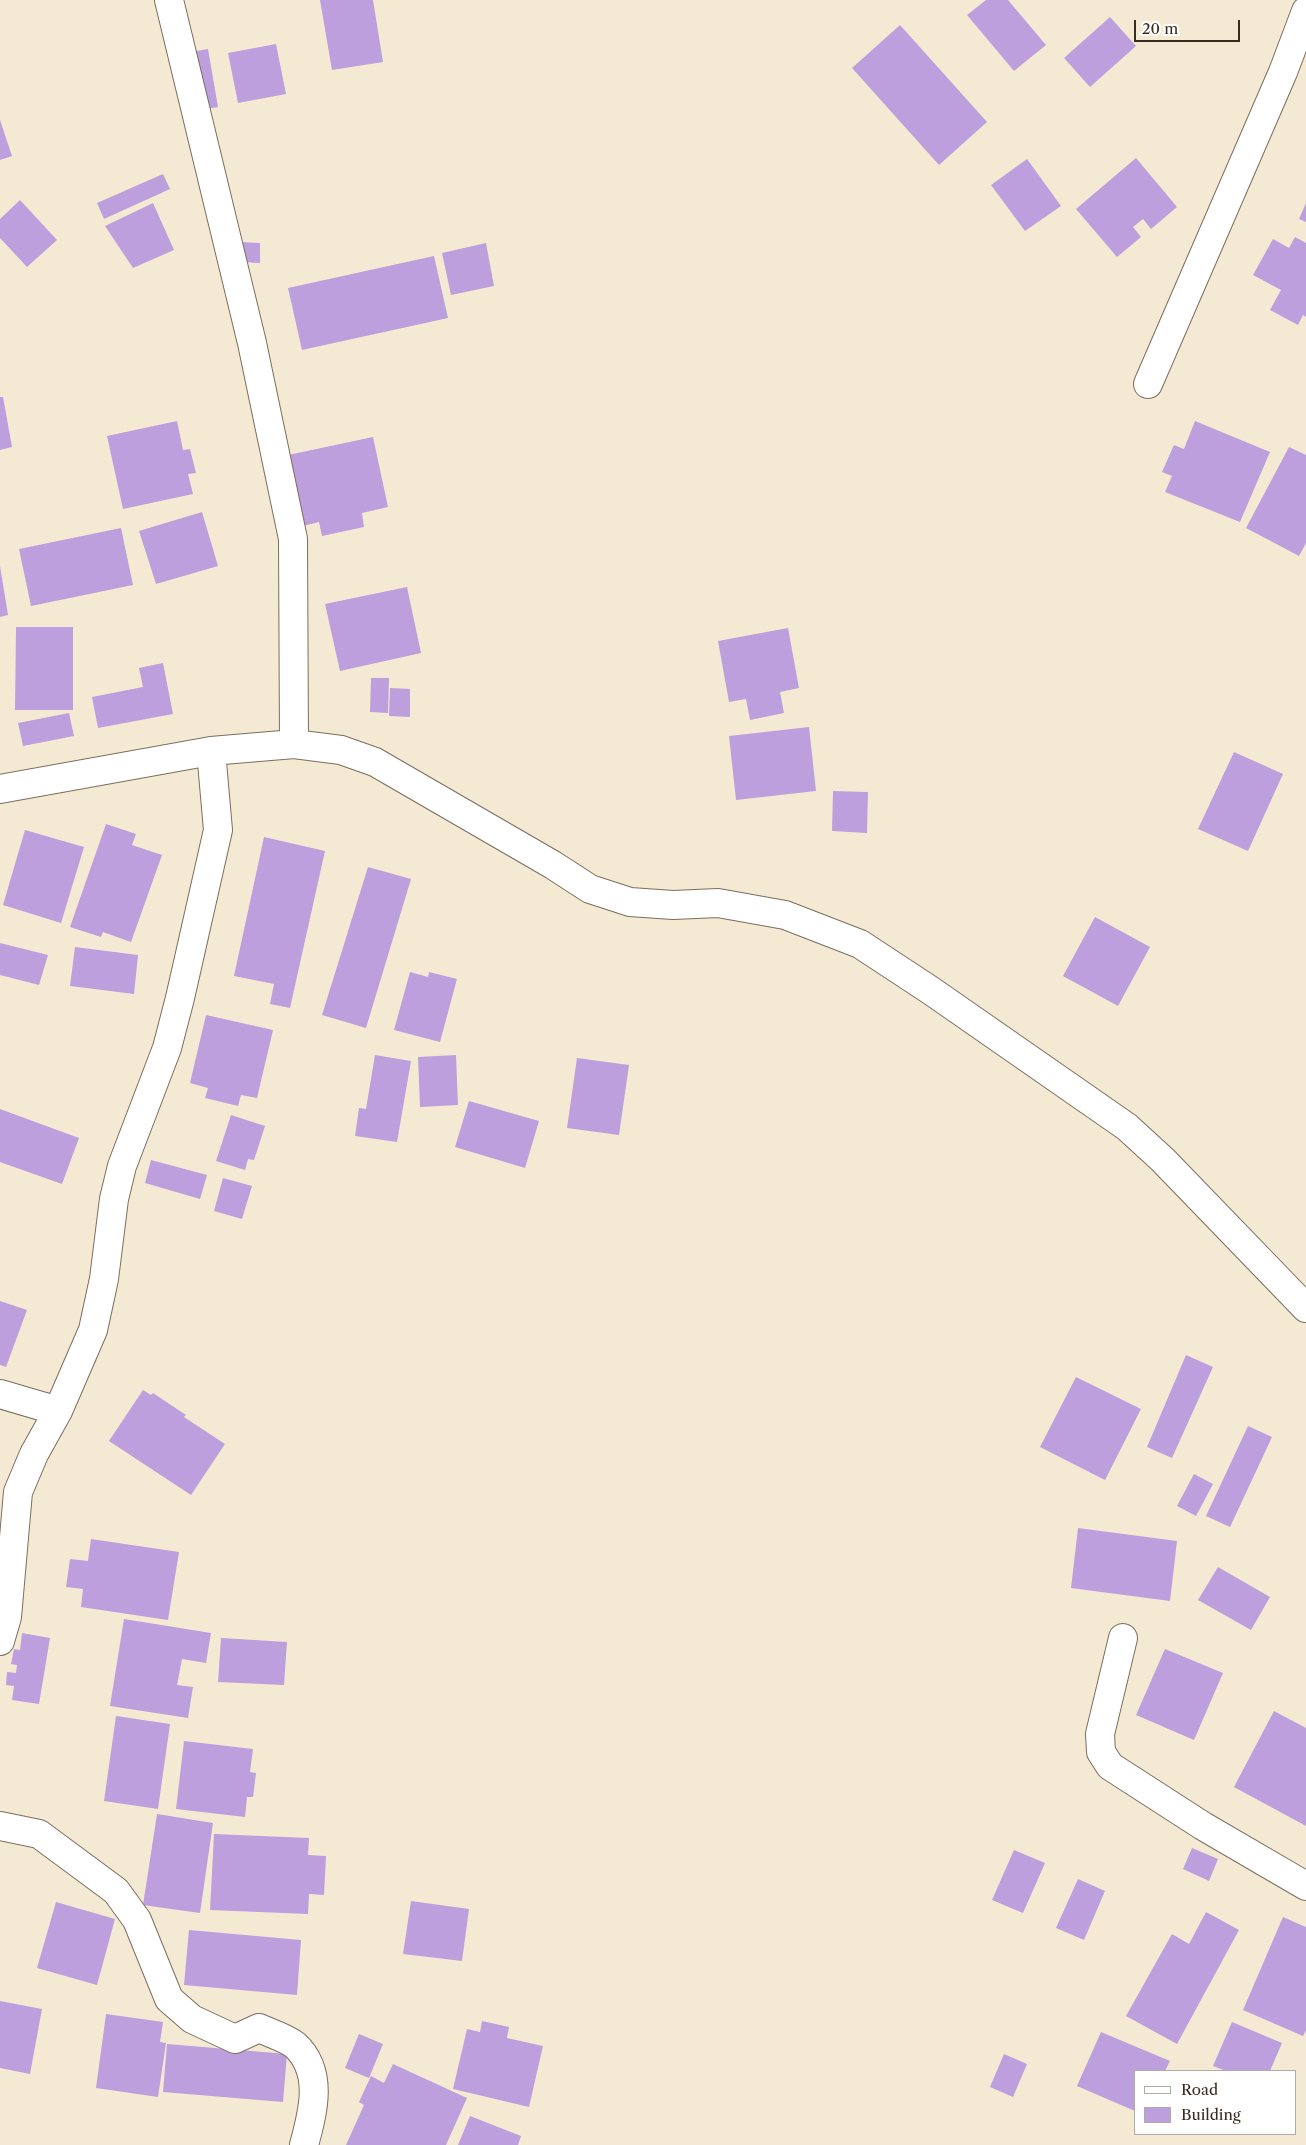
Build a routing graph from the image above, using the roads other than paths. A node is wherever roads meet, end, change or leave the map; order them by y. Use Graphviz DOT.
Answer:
graph roads {
  1 [pos="169,0"];
  2 [pos="1306,11"];
  3 [pos="1148,384"];
  4 [pos="294,744"];
  5 [pos="211,751"];
  6 [pos="0,789"];
  7 [pos="1306,1308"];
  8 [pos="0,1394"];
  9 [pos="58,1411"];
  10 [pos="1123,1638"];
  11 [pos="0,1641"];
  12 [pos="0,1826"];
  13 [pos="1306,1886"];
  14 [pos="304,2145"];
  1 -- 4 [label="street"];
  2 -- 3 [label="street"];
  4 -- 5 [label="street"];
  4 -- 7 [label="street"];
  5 -- 6 [label="street"];
  5 -- 9 [label="street"];
  8 -- 9 [label="street"];
  9 -- 11 [label="street"];
  10 -- 13 [label="street"];
  12 -- 14 [label="street"];
}
